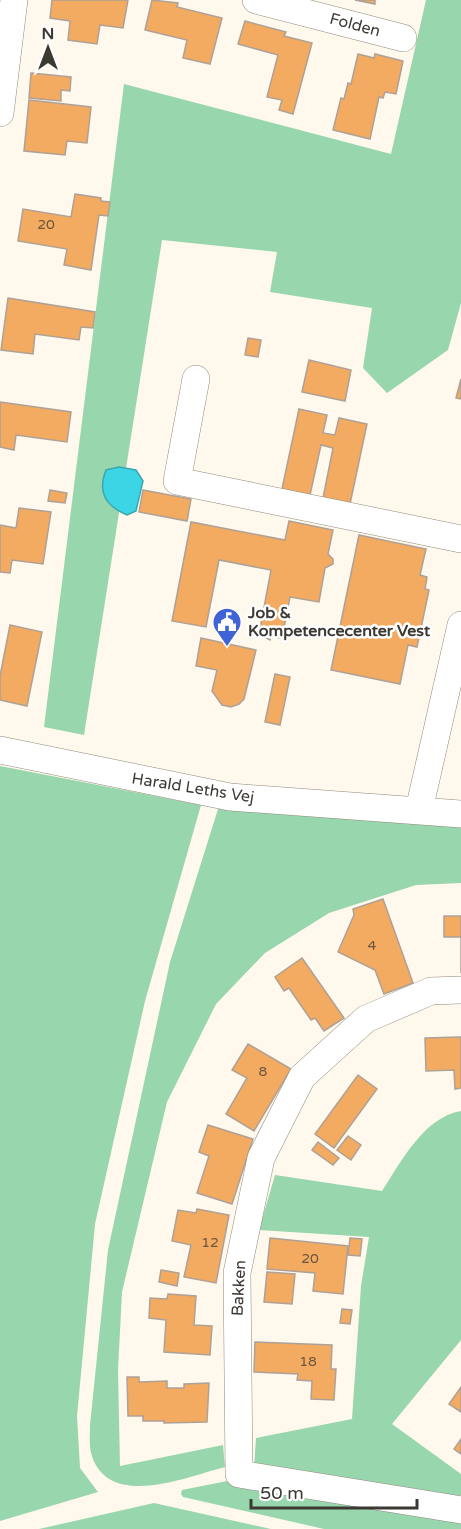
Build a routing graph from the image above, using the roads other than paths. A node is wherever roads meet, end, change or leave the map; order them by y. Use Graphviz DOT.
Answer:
graph roads {
  1 [pos="15,0"];
  2 [pos="256,0"];
  3 [pos="309,6"];
  4 [pos="403,38"];
  5 [pos="0,113"];
  6 [pos="196,379"];
  7 [pos="461,539"];
  8 [pos="461,625"];
  9 [pos="0,750"];
  10 [pos="419,810"];
  11 [pos="461,814"];
  12 [pos="461,990"];
  13 [pos="461,1510"];
  1 -- 5 [label="street"];
  2 -- 3 [label="street, Folden"];
  3 -- 4 [label="street, Folden"];
  6 -- 7 [label="street"];
  8 -- 10 [label="street"];
  9 -- 10 [label="street, Harald Leths Vej"];
  10 -- 11 [label="street, Harald Leths Vej"];
  12 -- 13 [label="street, Bakken"];
}
